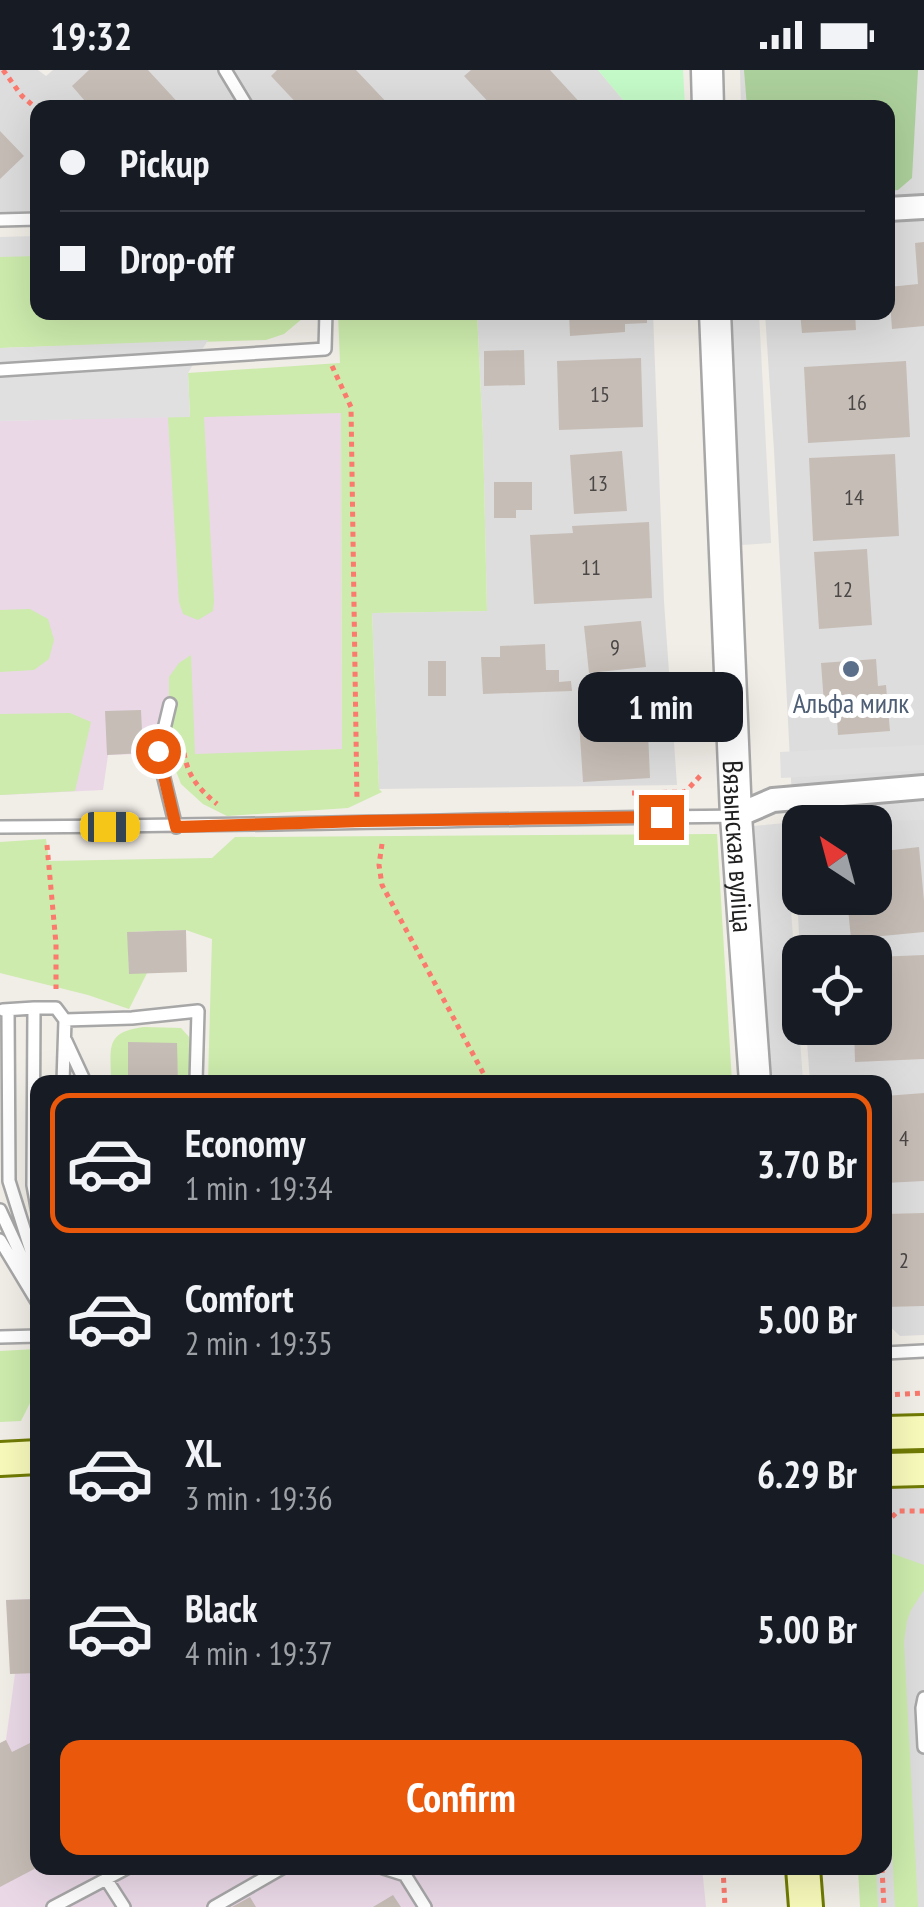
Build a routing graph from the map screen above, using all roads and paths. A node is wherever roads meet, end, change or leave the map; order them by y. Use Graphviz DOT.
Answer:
graph roads {
  1 [pos="4,70"];
  2 [pos="225,70"];
  3 [pos="707,70"];
  4 [pos="243,100"];
  5 [pos="708,100"];
  6 [pos="30,103"];
  7 [pos="924,207"];
  8 [pos="895,209"];
  9 [pos="30,219"];
  10 [pos="0,220"];
  11 [pos="326,320"];
  12 [pos="715,320"];
  13 [pos="325,349"];
  14 [pos="0,370"];
  15 [pos="170,704"];
  16 [pos="184,753"];
  17 [pos="703,773"];
  18 [pos="924,787"];
  19 [pos="627,794"];
  20 [pos="217,804"];
  21 [pos="736,816"];
  22 [pos="364,821"];
  23 [pos="45,827"];
  24 [pos="176,827"];
  25 [pos="0,828"];
  26 [pos="34,1008"];
  27 [pos="56,1008"];
  28 [pos="4,1011"];
  29 [pos="65,1020"];
  30 [pos="64,1036"];
  31 [pos="34,1075"];
  32 [pos="63,1075"];
  33 [pos="82,1075"];
  34 [pos="196,1075"];
  35 [pos="484,1075"];
  36 [pos="754,1075"];
  37 [pos="0,1210"];
  38 [pos="0,1240"];
  39 [pos="30,1248"];
  40 [pos="30,1275"];
  41 [pos="30,1290"];
  42 [pos="30,1336"];
  43 [pos="0,1338"];
  44 [pos="924,1351"];
  45 [pos="892,1353"];
  46 [pos="924,1393"];
  47 [pos="892,1395"];
  48 [pos="892,1432"];
  49 [pos="924,1432"];
  50 [pos="30,1457"];
  51 [pos="0,1459"];
  52 [pos="924,1469"];
  53 [pos="892,1470"];
  54 [pos="924,1511"];
  55 [pos="892,1517"];
  56 [pos="924,1698"];
  57 [pos="924,1747"];
  58 [pos="106,1875"];
  59 [pos="110,1875"];
  60 [pos="270,1875"];
  61 [pos="406,1875"];
  62 [pos="723,1875"];
  63 [pos="804,1875"];
  64 [pos="882,1875"];
  65 [pos="53,1907"];
  66 [pos="124,1907"];
  67 [pos="214,1907"];
  68 [pos="425,1907"];
  69 [pos="725,1907"];
  70 [pos="806,1907"];
  71 [pos="884,1907"];
  1 -- 6 [label="path"];
  2 -- 4 [label="lane"];
  3 -- 5 [label="street"];
  7 -- 8 [label="street"];
  9 -- 10 [label="lane"];
  11 -- 13 [label="lane"];
  12 -- 21 [label="street, Вязынская вуліца"];
  13 -- 14 [label="lane"];
  13 -- 22 [label="path"];
  15 -- 24 [label="lane"];
  16 -- 20 [label="path"];
  17 -- 19 [label="path"];
  18 -- 21 [label="street"];
  21 -- 22 [label="lane"];
  21 -- 36 [label="street, Вязынская вуліца"];
  22 -- 24 [label="lane"];
  22 -- 35 [label="path"];
  23 -- 24 [label="lane"];
  23 -- 25 [label="lane"];
  23 -- 27 [label="path"];
  26 -- 27 [label="lane"];
  26 -- 28 [label="lane"];
  26 -- 31 [label="lane"];
  27 -- 29 [label="lane"];
  28 -- 39 [label="lane"];
  29 -- 30 [label="lane"];
  29 -- 34 [label="lane"];
  30 -- 32 [label="lane"];
  30 -- 33 [label="lane"];
  37 -- 40 [label="lane"];
  38 -- 41 [label="lane"];
  42 -- 43 [label="lane"];
  44 -- 45 [label="lane"];
  46 -- 47 [label="path"];
  48 -- 49 [label="main road"];
  50 -- 51 [label="main road"];
  52 -- 53 [label="main road"];
  54 -- 55 [label="path"];
  56 -- 57 [label="lane"];
  58 -- 65 [label="lane"];
  59 -- 66 [label="lane"];
  60 -- 67 [label="lane"];
  61 -- 68 [label="lane"];
  62 -- 69 [label="path"];
  63 -- 70 [label="main road"];
  64 -- 71 [label="path"];
}
